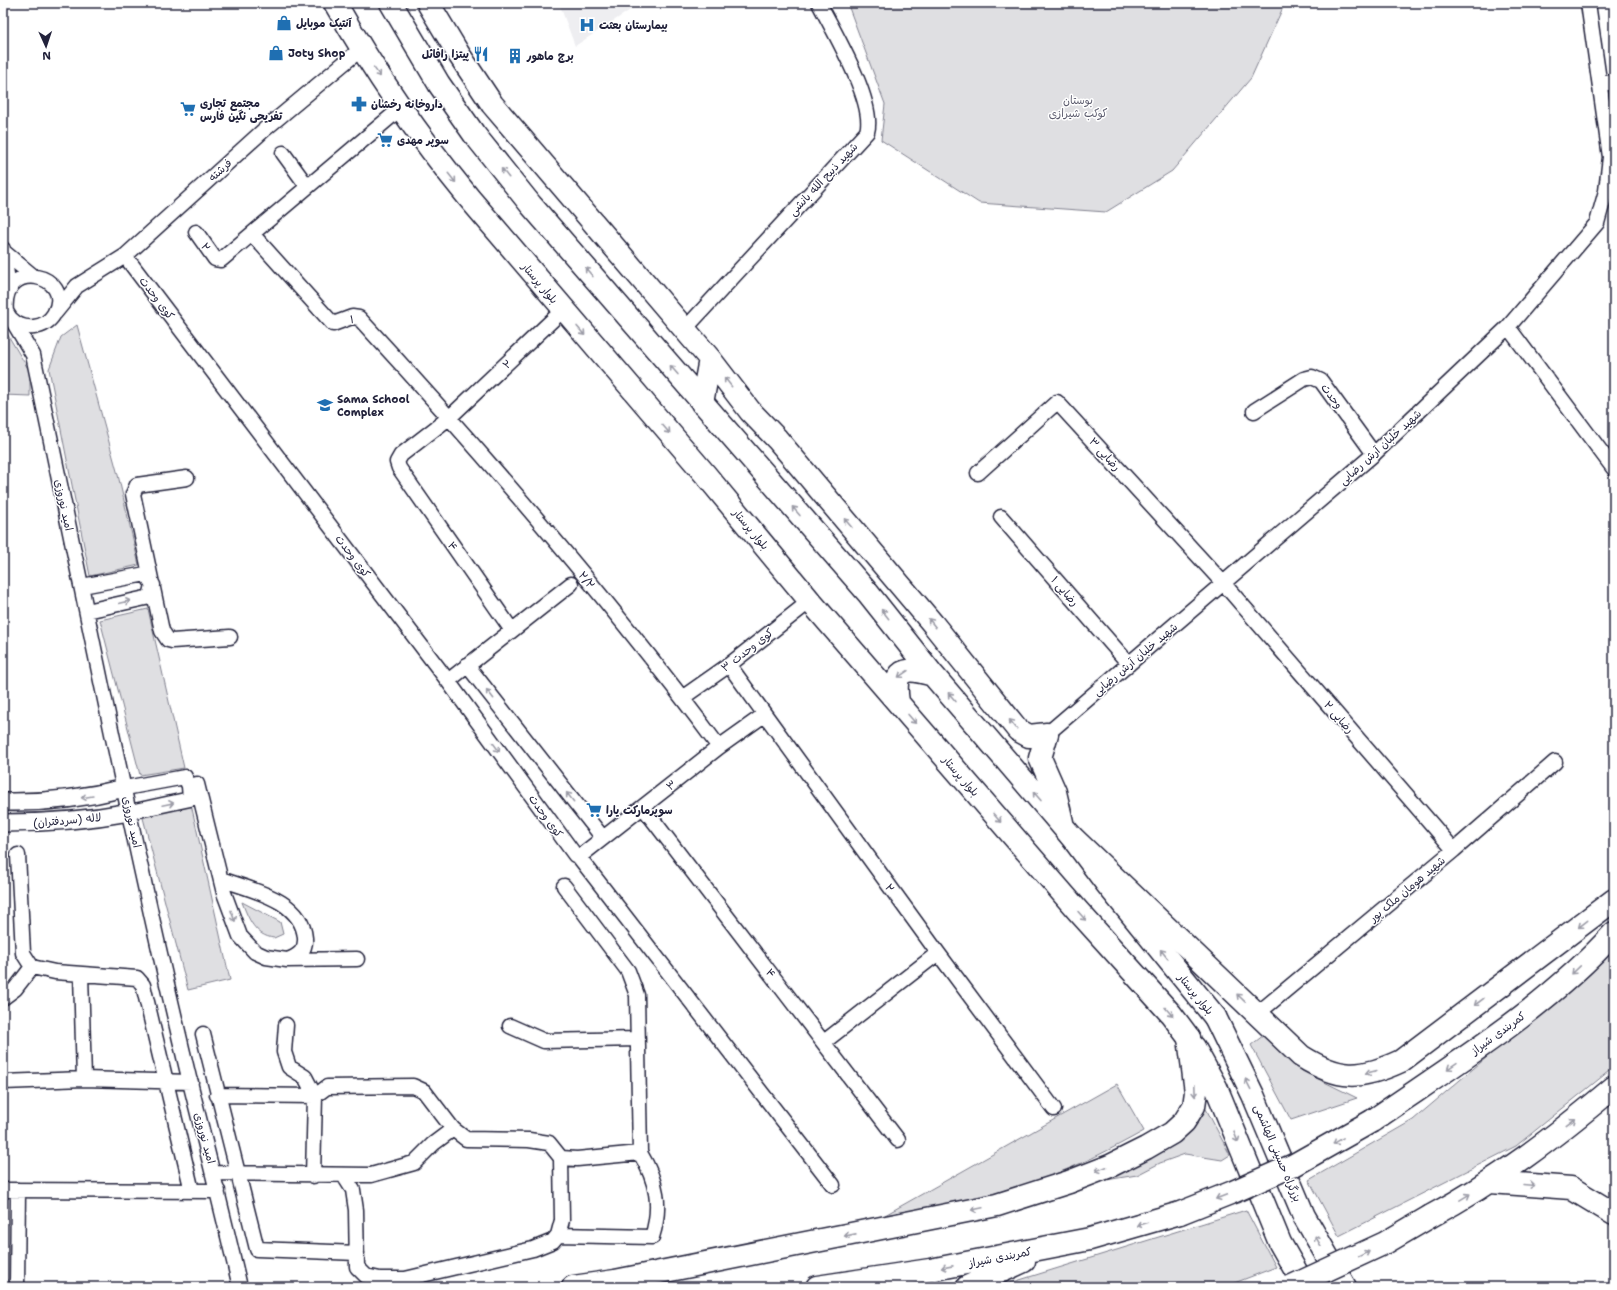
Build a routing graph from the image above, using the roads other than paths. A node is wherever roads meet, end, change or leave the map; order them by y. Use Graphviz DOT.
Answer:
graph roads {
  1 [pos="335,3"];
  2 [pos="391,3"];
  3 [pos="428,3"];
  4 [pos="819,3"];
  5 [pos="1588,3"];
  6 [pos="450,39"];
  7 [pos="361,49"];
  8 [pos="420,53"];
  9 [pos="1600,82"];
  10 [pos="1614,83"];
  11 [pos="401,108"];
  12 [pos="283,153"];
  13 [pos="307,186"];
  14 [pos="196,232"];
  15 [pos="252,234"];
  16 [pos="3,251"];
  17 [pos="125,256"];
  18 [pos="33,276"];
  19 [pos="49,284"];
  20 [pos="77,286"];
  21 [pos="7,308"];
  22 [pos="563,310"];
  23 [pos="52,316"];
  24 [pos="1508,327"];
  25 [pos="685,329"];
  26 [pos="33,355"];
  27 [pos="710,359"];
  28 [pos="706,407"];
  29 [pos="1254,410"];
  30 [pos="750,411"];
  31 [pos="450,417"];
  32 [pos="1374,454"];
  33 [pos="397,462"];
  34 [pos="1614,469"];
  35 [pos="978,473"];
  36 [pos="187,478"];
  37 [pos="1000,517"];
  38 [pos="571,584"];
  39 [pos="1224,584"];
  40 [pos="153,585"];
  41 [pos="82,586"];
  42 [pos="810,601"];
  43 [pos="87,611"];
  44 [pos="511,629"];
  45 [pos="902,636"];
  46 [pos="230,637"];
  47 [pos="1129,664"];
  48 [pos="468,665"];
  49 [pos="729,665"];
  50 [pos="869,668"];
  51 [pos="933,675"];
  52 [pos="448,681"];
  53 [pos="682,698"];
  54 [pos="898,702"];
  55 [pos="764,715"];
  56 [pos="1047,734"];
  57 [pos="719,747"];
  58 [pos="1555,762"];
  59 [pos="190,786"];
  60 [pos="125,788"];
  61 [pos="3,802"];
  62 [pos="643,807"];
  63 [pos="130,812"];
  64 [pos="3,823"];
  65 [pos="1067,831"];
  66 [pos="603,838"];
  67 [pos="1454,850"];
  68 [pos="18,855"];
  69 [pos="579,856"];
  70 [pos="221,879"];
  71 [pos="564,886"];
  72 [pos="1614,900"];
  73 [pos="1614,932"];
  74 [pos="938,953"];
  75 [pos="357,959"];
  76 [pos="287,960"];
  77 [pos="32,967"];
  78 [pos="81,974"];
  79 [pos="3,998"];
  80 [pos="1257,1014"];
  81 [pos="1215,1017"];
  82 [pos="286,1025"];
  83 [pos="510,1026"];
  84 [pos="203,1034"];
  85 [pos="1189,1038"];
  86 [pos="638,1039"];
  87 [pos="824,1042"];
  88 [pos="84,1079"];
  89 [pos="3,1082"];
  90 [pos="165,1082"];
  91 [pos="190,1082"];
  92 [pos="1614,1087"];
  93 [pos="217,1095"];
  94 [pos="315,1096"];
  95 [pos="1054,1108"];
  96 [pos="454,1129"];
  97 [pos="898,1140"];
  98 [pos="640,1153"];
  99 [pos="561,1158"];
  100 [pos="214,1173"];
  101 [pos="238,1174"];
  102 [pos="313,1176"];
  103 [pos="344,1176"];
  104 [pos="1490,1182"];
  105 [pos="833,1185"];
  106 [pos="3,1190"];
  107 [pos="18,1190"];
  108 [pos="192,1191"];
  109 [pos="218,1191"];
  110 [pos="1614,1214"];
  111 [pos="558,1235"];
  112 [pos="1090,1239"];
  113 [pos="357,1253"];
  114 [pos="17,1287"];
  115 [pos="240,1287"];
  116 [pos="573,1287"];
  117 [pos="817,1287"];
  118 [pos="967,1287"];
  119 [pos="1290,1287"];
  120 [pos="1305,1287"];
  121 [pos="1345,1287"];
  1 -- 7 [label="main road, بلوار پرستار"];
  2 -- 8 [label="main road, بلوار پرستار"];
  3 -- 6 [label="main road"];
  4 -- 25 [label="street, شهید ذبیح الله بانشی"];
  5 -- 9 [label="street, شهید خلبان آرش رضایی"];
  6 -- 8 [label="main road"];
  6 -- 25 [label="main road"];
  7 -- 11 [label="main road, بلوار پرستار, one-way"];
  7 -- 17 [label="street, فرشته"];
  28 -- 8 [label="main road, بلوار پرستار, one-way"];
  9 -- 10 [label="street"];
  9 -- 24 [label="street, شهید خلبان آرش رضایی"];
  11 -- 13 [label="street"];
  11 -- 22 [label="main road, بلوار پرستار, one-way"];
  12 -- 13 [label="street"];
  13 -- 15 [label="street"];
  14 -- 15 [label="street, ۲"];
  15 -- 31 [label="street, ۱"];
  16 -- 18 [label="street"];
  16 -- 21 [label="street"];
  17 -- 20 [label="street, فرشته"];
  17 -- 52 [label="street, کوی وحدت"];
  18 -- 19 [label="street"];
  18 -- 21 [label="street"];
  19 -- 20 [label="street"];
  19 -- 23 [label="street"];
  20 -- 23 [label="street"];
  21 -- 23 [label="street"];
  21 -- 26 [label="street"];
  22 -- 31 [label="street, ۲"];
  22 -- 42 [label="main road, بلوار پرستار, one-way"];
  23 -- 26 [label="street"];
  24 -- 32 [label="street, شهید خلبان آرش رضایی"];
  24 -- 34 [label="street"];
  25 -- 27 [label="main road"];
  26 -- 41 [label="street, امید نوروزی"];
  27 -- 28 [label="main road"];
  30 -- 27 [label="main road, one-way"];
  28 -- 30 [label="main road"];
  45 -- 28 [label="main road, بلوار پرستار, one-way"];
  29 -- 32 [label="street, وحدت"];
  56 -- 30 [label="main road, one-way"];
  31 -- 33 [label="street, ۲"];
  31 -- 53 [label="street, ۲/۲"];
  32 -- 39 [label="street, شهید خلبان آرش رضایی"];
  33 -- 44 [label="street, ۴"];
  35 -- 39 [label="street, رضایی ۳"];
  36 -- 40 [label="street"];
  37 -- 47 [label="street, رضایی ۱"];
  38 -- 44 [label="street"];
  39 -- 47 [label="street, شهید خلبان آرش رضایی"];
  39 -- 67 [label="street, رضایی ۲"];
  40 -- 41 [label="street"];
  43 -- 40 [label="street, one-way"];
  40 -- 46 [label="street"];
  41 -- 43 [label="street, امید نوروزی"];
  42 -- 49 [label="street, کوی وحدت ۳"];
  42 -- 50 [label="main road, بلوار پرستار"];
  43 -- 60 [label="street, امید نوروزی"];
  44 -- 48 [label="street"];
  45 -- 50 [label="main road"];
  45 -- 51 [label="main road, بلوار پرستار"];
  47 -- 56 [label="street, شهید خلبان آرش رضایی"];
  48 -- 52 [label="street"];
  66 -- 48 [label="street, one-way"];
  49 -- 53 [label="street, کوی وحدت ۳"];
  49 -- 55 [label="street, ۲"];
  50 -- 54 [label="main road, بلوار پرستار"];
  51 -- 54 [label="main road, one-way"];
  65 -- 51 [label="main road, بلوار پرستار, one-way"];
  52 -- 69 [label="street, کوی وحدت, one-way"];
  53 -- 57 [label="street, ۲/۲"];
  54 -- 85 [label="main road, بلوار پرستار, one-way"];
  55 -- 57 [label="street, ۳"];
  55 -- 74 [label="street, ۲"];
  56 -- 65 [label="main road"];
  57 -- 62 [label="street, ۳"];
  58 -- 67 [label="street, شهید هومان ملک پور"];
  59 -- 60 [label="street"];
  63 -- 59 [label="street, one-way"];
  59 -- 70 [label="street"];
  60 -- 61 [label="street, لاله (سردفتران), one-way"];
  60 -- 63 [label="street, امید نوروزی"];
  62 -- 66 [label="street, ۳"];
  62 -- 87 [label="street, ۴"];
  63 -- 64 [label="street, لاله (سردفتران)"];
  63 -- 91 [label="street, امید نوروزی"];
  80 -- 65 [label="main road, one-way"];
  81 -- 65 [label="main road, بلوار پرستار, one-way"];
  66 -- 69 [label="street, ۳"];
  67 -- 80 [label="street, شهید هومان ملک پور"];
  68 -- 77 [label="street"];
  69 -- 105 [label="street, کوی وحدت"];
  70 -- 76 [label="street, one-way"];
  70 -- 76 [label="street"];
  71 -- 86 [label="street"];
  72 -- 80 [label="main road, one-way"];
  73 -- 112 [label="main road, کمربندی شیراز, one-way, bridge"];
  74 -- 87 [label="street"];
  74 -- 95 [label="street, ۲"];
  75 -- 76 [label="street"];
  77 -- 78 [label="street"];
  77 -- 79 [label="street"];
  78 -- 88 [label="street"];
  78 -- 90 [label="street"];
  121 -- 81 [label="main road, بزرگراه حسینی الهاشمی, one-way"];
  82 -- 94 [label="street"];
  83 -- 86 [label="street"];
  84 -- 93 [label="street"];
  85 -- 116 [label="main road, one-way"];
  85 -- 120 [label="main road, one-way"];
  86 -- 98 [label="street"];
  87 -- 97 [label="street, ۴"];
  88 -- 89 [label="street"];
  88 -- 90 [label="street"];
  90 -- 91 [label="street"];
  90 -- 108 [label="street"];
  91 -- 100 [label="street, امید نوروزی"];
  104 -- 92 [label="main road, one-way"];
  93 -- 94 [label="street"];
  93 -- 101 [label="street"];
  94 -- 96 [label="street"];
  94 -- 102 [label="street"];
  96 -- 99 [label="street"];
  96 -- 103 [label="street"];
  98 -- 99 [label="street"];
  98 -- 111 [label="street"];
  99 -- 111 [label="street"];
  100 -- 101 [label="street"];
  100 -- 109 [label="street, امید نوروزی"];
  101 -- 102 [label="street"];
  101 -- 113 [label="street"];
  102 -- 103 [label="street"];
  103 -- 113 [label="street"];
  104 -- 110 [label="main road, one-way"];
  119 -- 104 [label="main road, one-way, bridge"];
  106 -- 107 [label="street"];
  107 -- 108 [label="street"];
  107 -- 114 [label="street"];
  108 -- 109 [label="street"];
  109 -- 115 [label="street, امید نوروزی"];
  111 -- 113 [label="street"];
  112 -- 117 [label="main road, کمربندی شیراز, one-way"];
  112 -- 118 [label="main road"];
}
